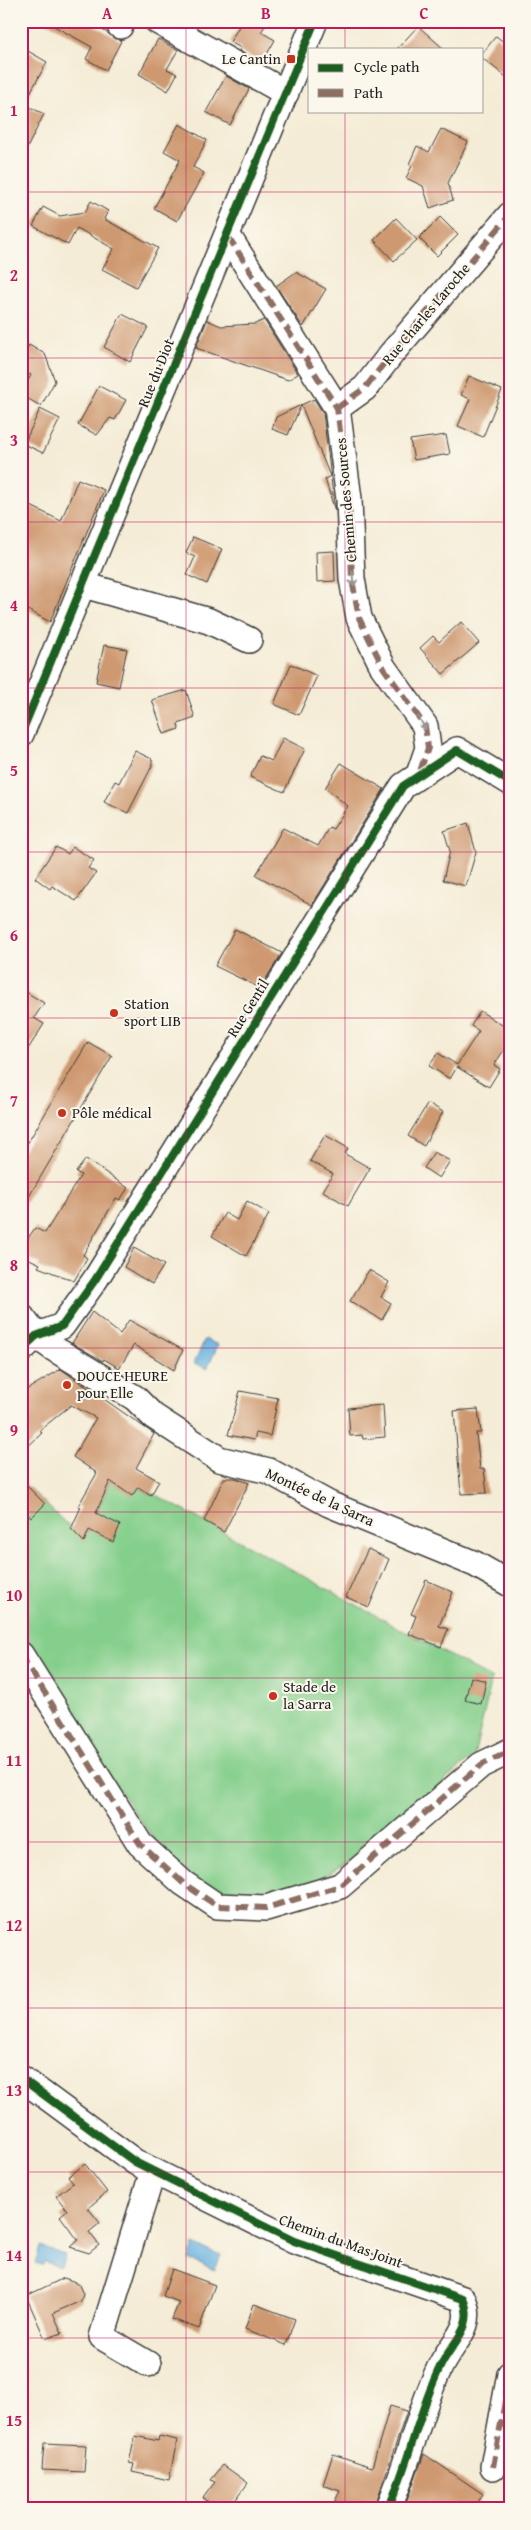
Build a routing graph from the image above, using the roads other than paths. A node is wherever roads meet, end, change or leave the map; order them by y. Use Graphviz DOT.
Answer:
graph roads {
  1 [pos="157,21"];
  2 [pos="312,22"];
  3 [pos="286,93"];
  4 [pos="510,215"];
  5 [pos="228,236"];
  6 [pos="337,408"];
  7 [pos="84,585"];
  8 [pos="248,640"];
  9 [pos="21,734"];
  10 [pos="419,774"];
  11 [pos="510,782"];
  12 [pos="21,1316"];
  13 [pos="29,1343"];
  14 [pos="510,1584"];
  15 [pos="21,1655"];
  16 [pos="510,1751"];
  17 [pos="21,2078"];
  18 [pos="154,2171"];
  19 [pos="148,2364"];
  20 [pos="510,2374"];
  21 [pos="493,2467"];
  22 [pos="388,2509"];
  1 -- 3 [label="street"];
  2 -- 3 [label="street, Rue du Diot"];
  3 -- 5 [label="street, Rue du Diot"];
  4 -- 6 [label="street, Rue Charles Laroche"];
  5 -- 6 [label="street, Chemin des Sources"];
  5 -- 7 [label="street, Rue du Diot"];
  6 -- 10 [label="street, Chemin des Sources, one-way"];
  7 -- 8 [label="street"];
  7 -- 9 [label="street, Rue du Diot"];
  10 -- 11 [label="street, Rue Gentil"];
  10 -- 13 [label="street, Rue Gentil"];
  12 -- 13 [label="street"];
  13 -- 14 [label="street, Montée de la Sarra"];
  15 -- 16 [label="street"];
  17 -- 18 [label="street, Chemin du Mas Joint"];
  18 -- 19 [label="street"];
  18 -- 22 [label="street, Chemin du Mas Joint"];
  20 -- 21 [label="street"];
}
